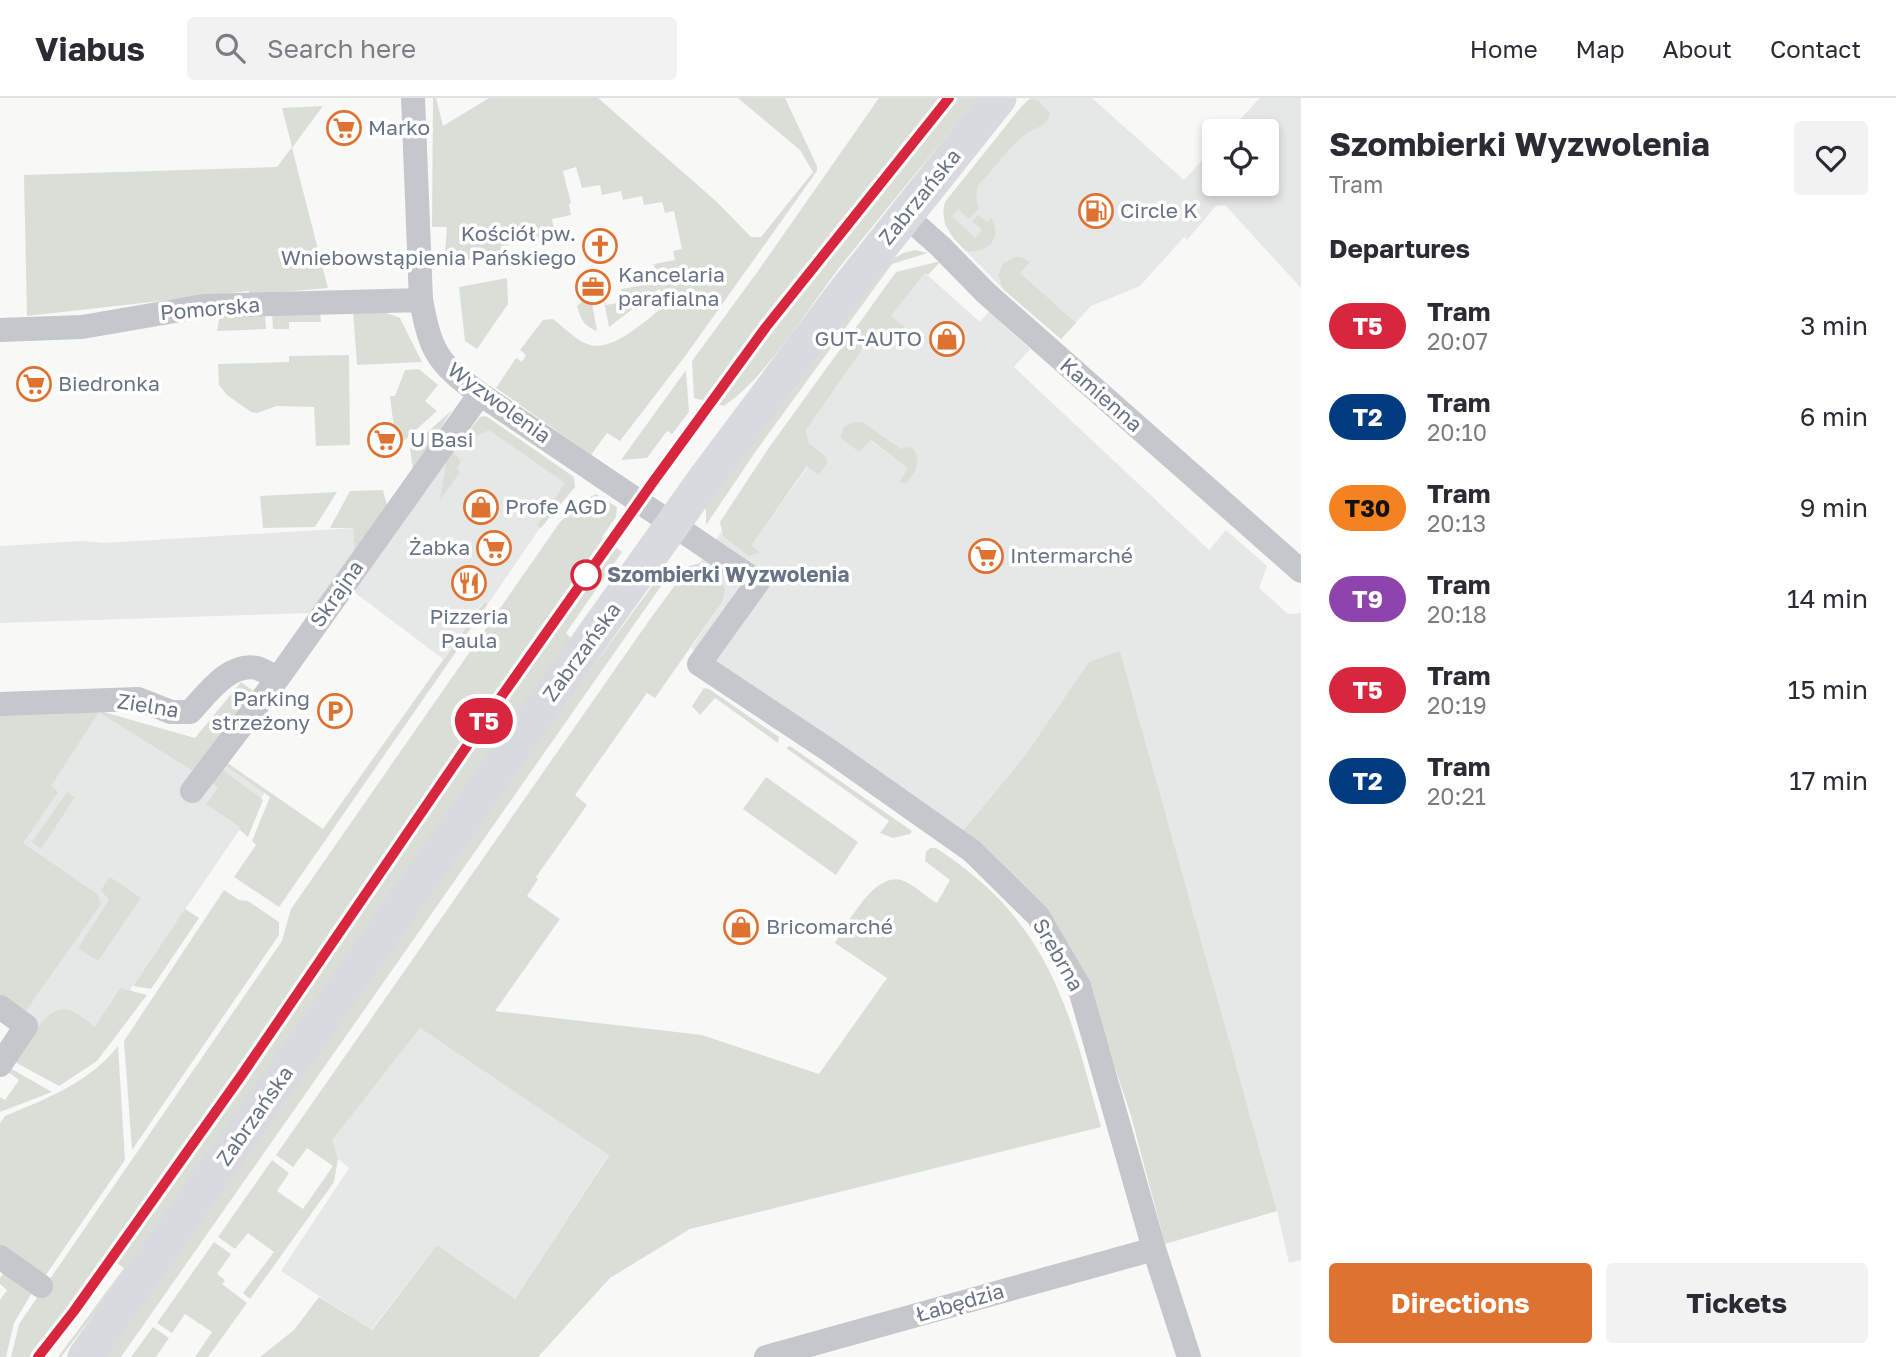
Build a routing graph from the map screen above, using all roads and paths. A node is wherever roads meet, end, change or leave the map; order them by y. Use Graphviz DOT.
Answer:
graph roads {
  1 [pos="413,98"];
  2 [pos="999,98"];
  3 [pos="905,215"];
  4 [pos="421,300"];
  5 [pos="0,330"];
  6 [pos="480,394"];
  7 [pos="674,524"];
  8 [pos="1301,571"];
  9 [pos="699,664"];
  10 [pos="278,678"];
  11 [pos="0,704"];
  12 [pos="192,792"];
  13 [pos="0,1007"];
  14 [pos="0,1065"];
  15 [pos="1154,1249"];
  16 [pos="0,1257"];
  17 [pos="41,1286"];
  18 [pos="85,1357"];
  19 [pos="766,1357"];
  20 [pos="1189,1357"];
  1 -- 4 [label="street, Wyzwolenia"];
  2 -- 3 [label="main road, Zabrzańska"];
  3 -- 7 [label="main road, Zabrzańska"];
  3 -- 8 [label="street, Kamienna"];
  4 -- 5 [label="street, Pomorska"];
  4 -- 6 [label="street, Wyzwolenia"];
  6 -- 7 [label="street, Wyzwolenia"];
  6 -- 10 [label="street, Skrajna"];
  7 -- 9 [label="street, Wyzwolenia"];
  7 -- 18 [label="main road, Zabrzańska"];
  9 -- 15 [label="street, Srebrna"];
  10 -- 11 [label="street, Zielna"];
  10 -- 12 [label="street, Skrajna"];
  13 -- 14 [label="street"];
  15 -- 19 [label="street, Łabędzia"];
  15 -- 20 [label="street, Srebrna"];
  16 -- 17 [label="street"];
}
